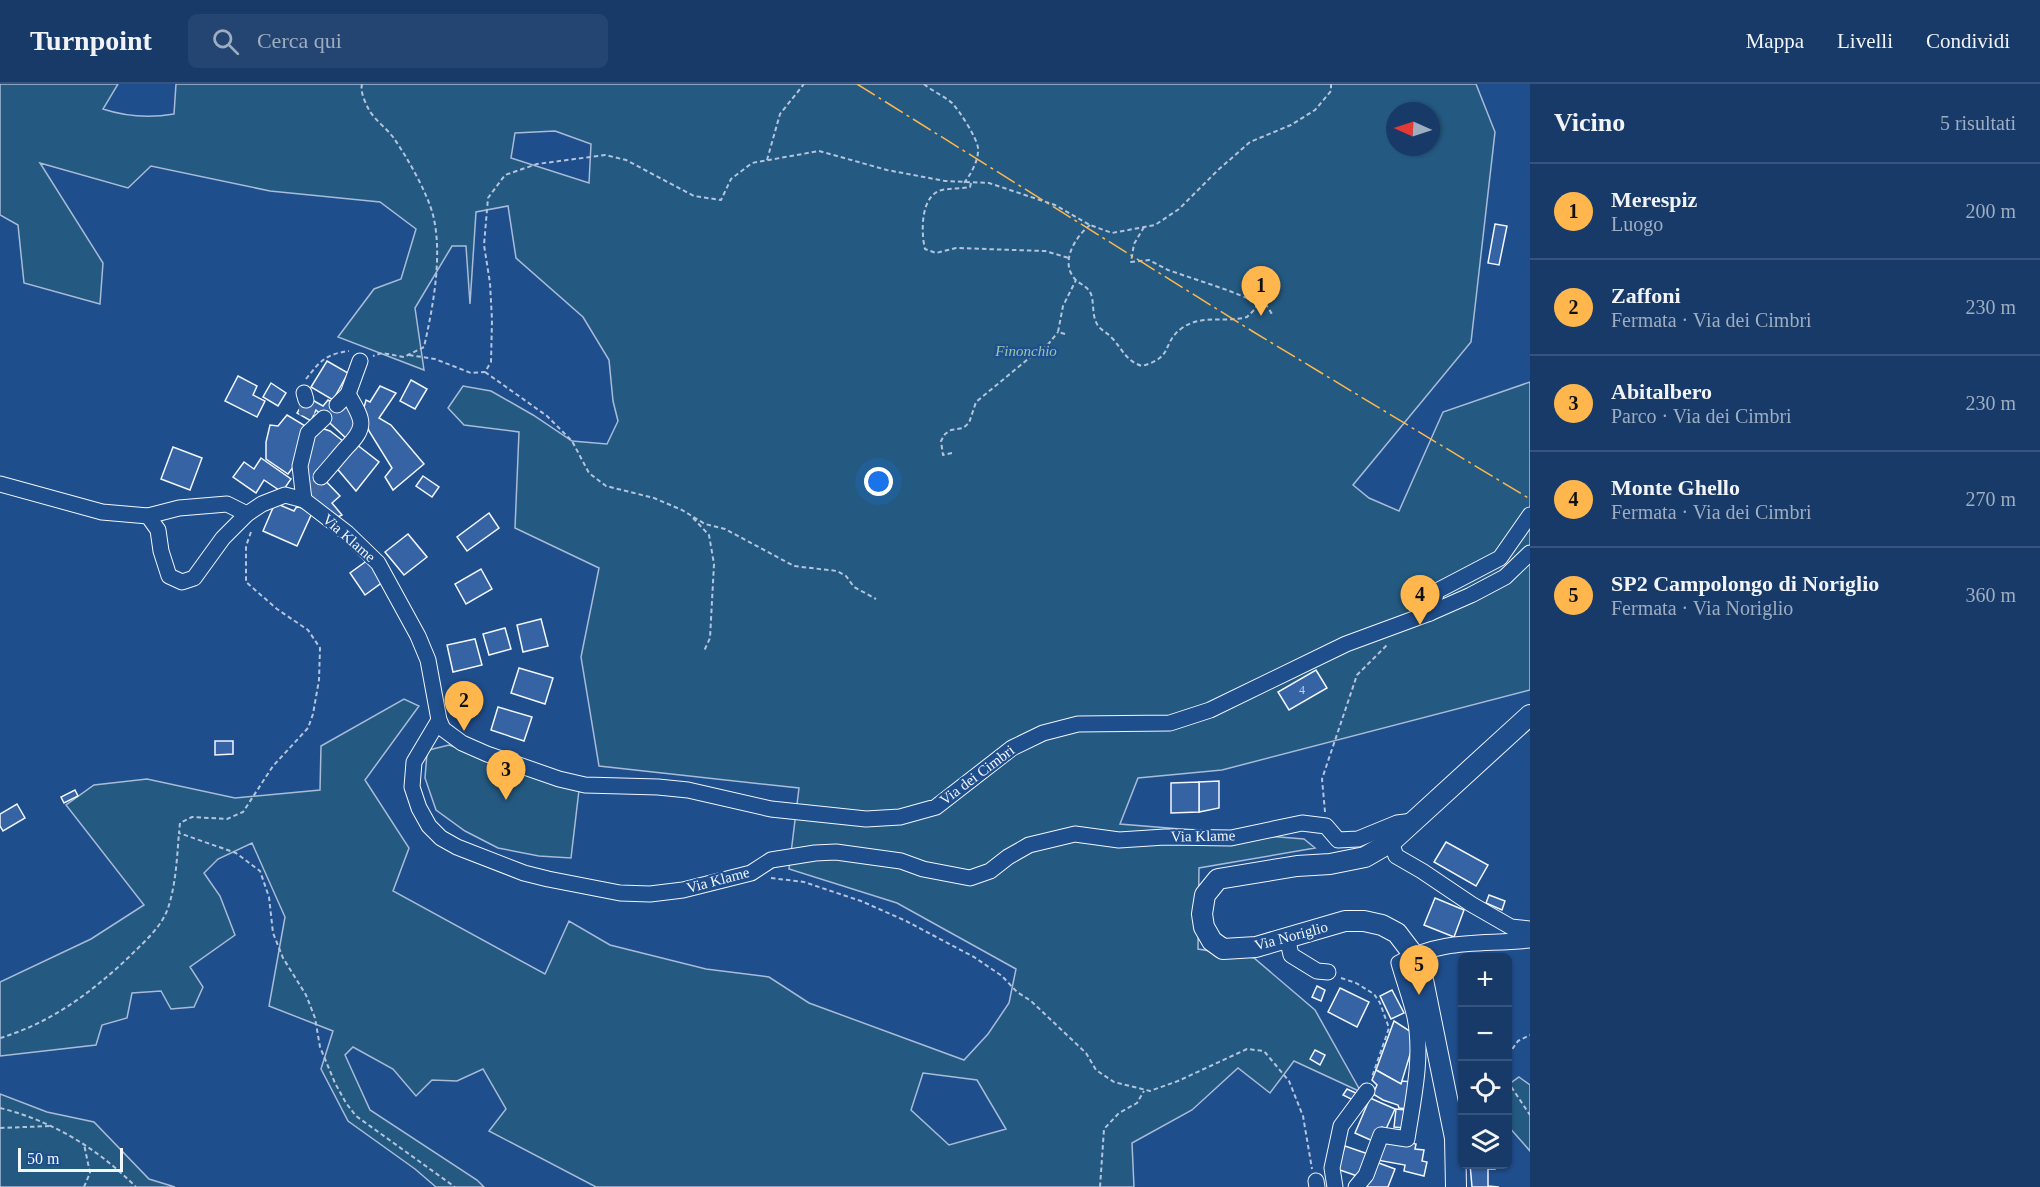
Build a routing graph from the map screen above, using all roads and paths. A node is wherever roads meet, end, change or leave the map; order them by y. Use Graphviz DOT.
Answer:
graph roads {
  1 [pos="362,84"];
  2 [pos="804,84"];
  3 [pos="924,84"];
  4 [pos="1331,84"];
  5 [pos="767,160"];
  6 [pos="964,183"];
  7 [pos="971,183"];
  8 [pos="1090,225"];
  9 [pos="1144,227"];
  10 [pos="1069,258"];
  11 [pos="1076,280"];
  12 [pos="1257,302"];
  13 [pos="1272,314"];
  14 [pos="1058,332"];
  15 [pos="1065,334"];
  16 [pos="382,353"];
  17 [pos="360,355"];
  18 [pos="409,355"];
  19 [pos="485,372"];
  20 [pos="348,394"];
  21 [pos="305,396"];
  22 [pos="337,405"];
  23 [pos="324,418"];
  24 [pos="952,453"];
  25 [pos="321,477"];
  26 [pos="0,484"];
  27 [pos="306,497"];
  28 [pos="262,504"];
  29 [pos="247,514"];
  30 [pos="689,514"];
  31 [pos="1530,515"];
  32 [pos="148,516"];
  33 [pos="1530,553"];
  34 [pos="876,599"];
  35 [pos="1430,612"];
  36 [pos="1388,644"];
  37 [pos="704,651"];
  38 [pos="1530,715"];
  39 [pos="439,720"];
  40 [pos="1413,821"];
  41 [pos="1326,826"];
  42 [pos="179,833"];
  43 [pos="1391,842"];
  44 [pos="741,876"];
  45 [pos="1530,929"];
  46 [pos="1287,937"];
  47 [pos="1530,940"];
  48 [pos="1413,954"];
  49 [pos="1328,972"];
  50 [pos="1530,1035"];
  51 [pos="0,1038"];
  52 [pos="1512,1049"];
  53 [pos="1512,1088"];
  54 [pos="1144,1090"];
  55 [pos="1367,1091"];
  56 [pos="0,1108"];
  57 [pos="1530,1115"];
  58 [pos="52,1125"];
  59 [pos="0,1128"];
  60 [pos="84,1144"];
  61 [pos="1316,1184"];
  62 [pos="1101,1186"];
  63 [pos="84,1187"];
  64 [pos="136,1187"];
  65 [pos="455,1187"];
  66 [pos="1335,1187"];
  67 [pos="1356,1187"];
  68 [pos="1456,1187"];
  1 -- 18 [label="path"];
  2 -- 5 [label="path"];
  3 -- 6 [label="path"];
  4 -- 9 [label="path"];
  5 -- 6 [label="path"];
  5 -- 19 [label="path"];
  6 -- 7 [label="path"];
  7 -- 8 [label="path"];
  7 -- 10 [label="path"];
  8 -- 9 [label="path"];
  8 -- 10 [label="path"];
  9 -- 12 [label="path"];
  10 -- 11 [label="path"];
  11 -- 12 [label="path"];
  11 -- 14 [label="path"];
  12 -- 13 [label="path"];
  14 -- 15 [label="path"];
  14 -- 24 [label="path"];
  16 -- 17 [label="path"];
  16 -- 17 [label="path"];
  16 -- 18 [label="path"];
  17 -- 20 [label="street"];
  17 -- 21 [label="path"];
  18 -- 19 [label="path"];
  19 -- 30 [label="path"];
  20 -- 22 [label="street"];
  20 -- 25 [label="street"];
  23 -- 27 [label="street"];
  26 -- 32 [label="street"];
  27 -- 28 [label="street"];
  27 -- 39 [label="street, Via Klame"];
  28 -- 29 [label="street"];
  28 -- 42 [label="path"];
  29 -- 32 [label="street"];
  29 -- 32 [label="street"];
  30 -- 34 [label="path"];
  30 -- 37 [label="path"];
  31 -- 35 [label="street"];
  33 -- 35 [label="street, Via dei Cimbri"];
  35 -- 39 [label="street, Via dei Cimbri"];
  36 -- 41 [label="path"];
  38 -- 40 [label="main road, Via Noriglio"];
  39 -- 44 [label="street, Via Klame"];
  40 -- 41 [label="street, Via Klame"];
  40 -- 43 [label="main road, Via Noriglio"];
  41 -- 44 [label="street, Via Klame"];
  42 -- 51 [label="path"];
  42 -- 65 [label="path"];
  43 -- 45 [label="street"];
  43 -- 46 [label="main road, Via Noriglio"];
  44 -- 54 [label="path"];
  46 -- 48 [label="main road, Via Noriglio"];
  46 -- 49 [label="street"];
  47 -- 48 [label="street"];
  48 -- 67 [label="street"];
  48 -- 68 [label="main road, Via Noriglio"];
  49 -- 55 [label="path"];
  50 -- 52 [label="path"];
  53 -- 57 [label="path"];
  54 -- 61 [label="path"];
  54 -- 62 [label="path"];
  55 -- 66 [label="street"];
  56 -- 58 [label="path"];
  58 -- 59 [label="path"];
  58 -- 60 [label="path"];
  60 -- 63 [label="path"];
  60 -- 64 [label="path"];
}
